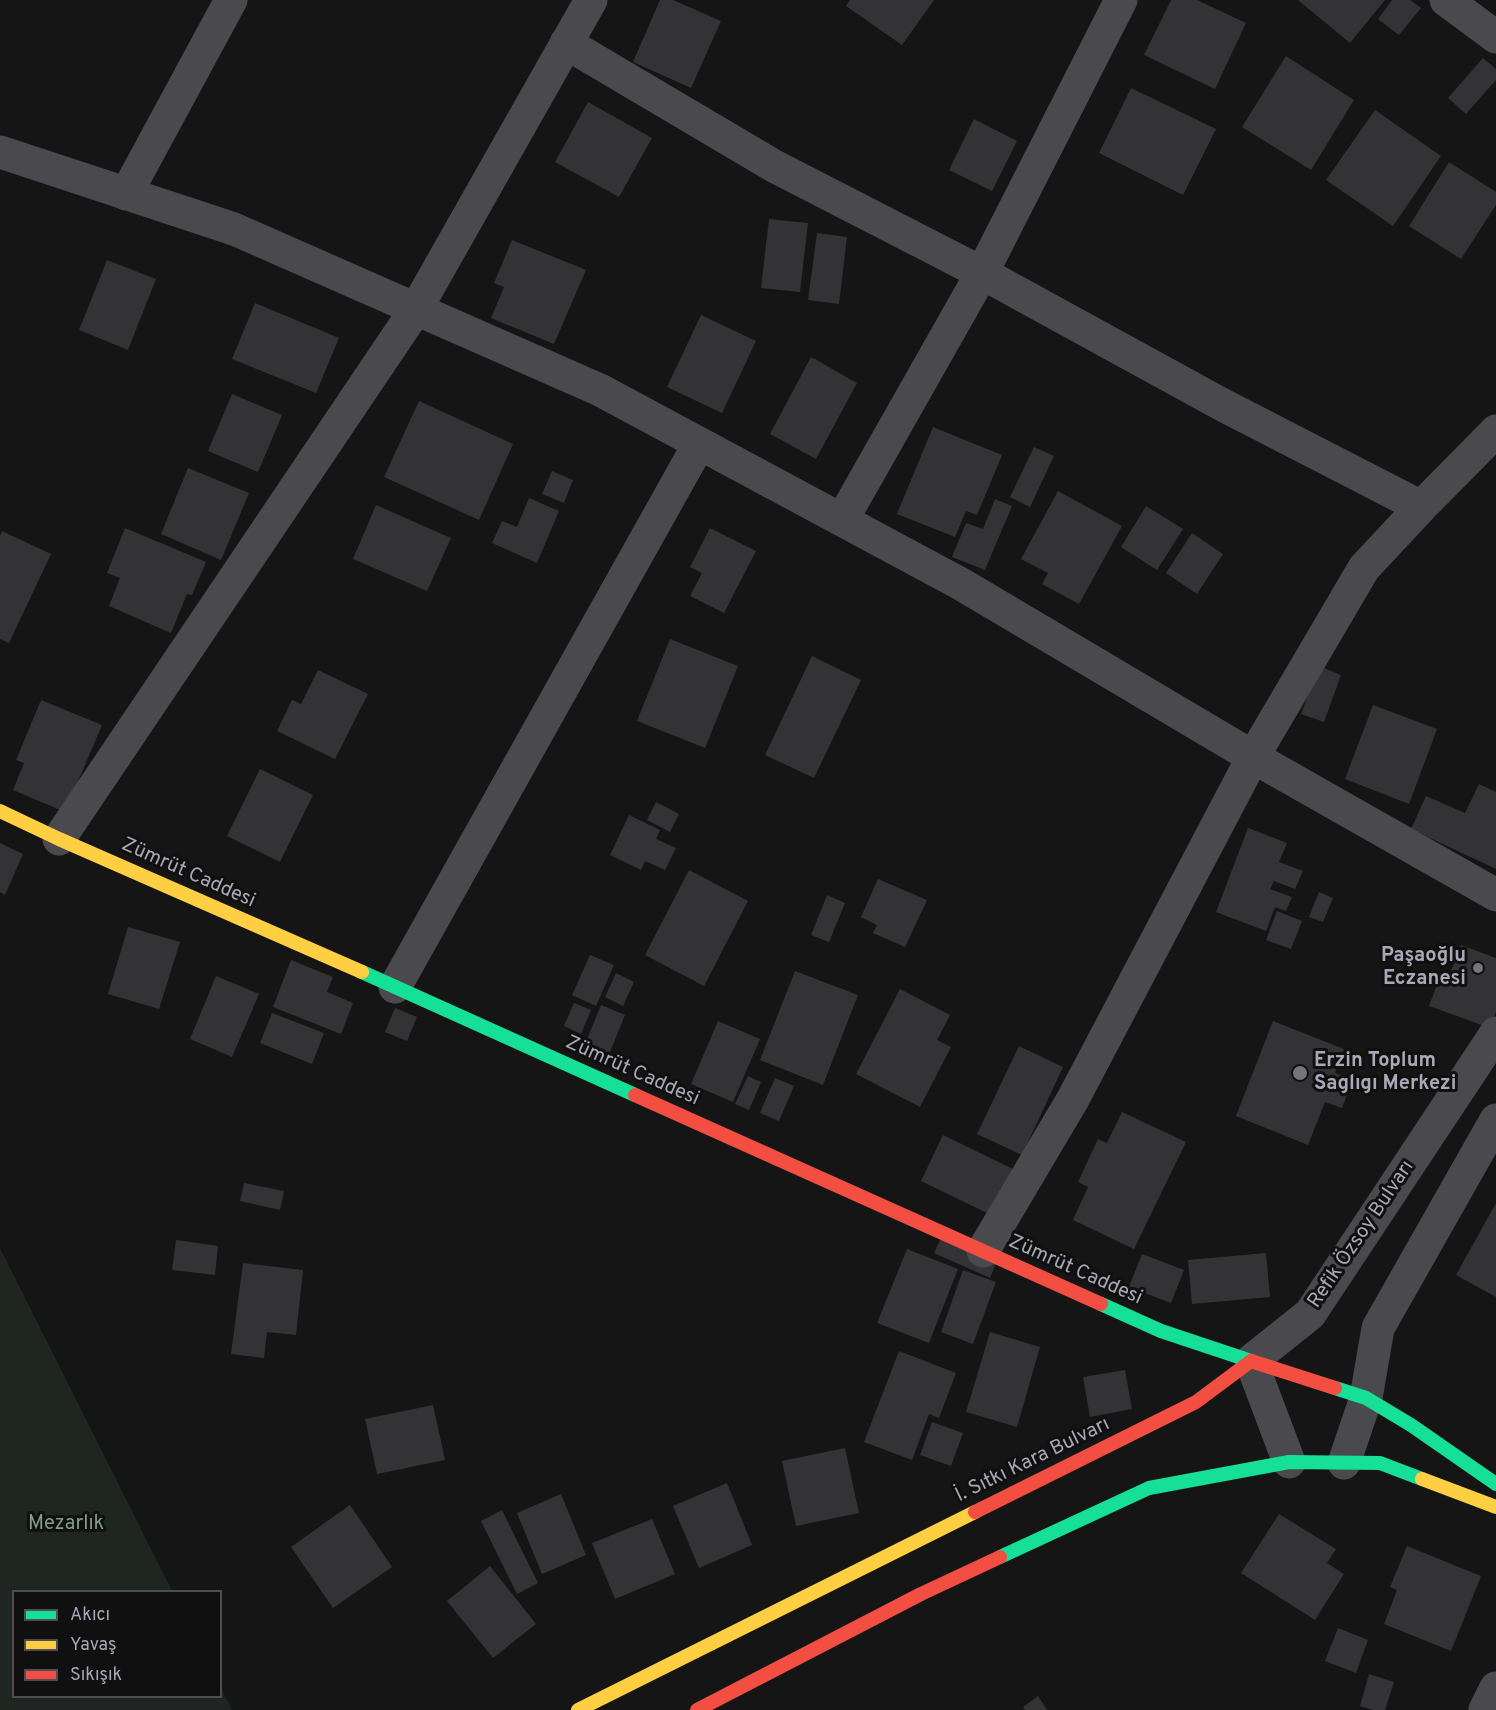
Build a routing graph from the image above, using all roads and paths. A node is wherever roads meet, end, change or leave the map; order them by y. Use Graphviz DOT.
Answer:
graph roads {
  1 [pos="231,0"];
  2 [pos="591,0"];
  3 [pos="1121,0"];
  4 [pos="1446,0"];
  5 [pos="1496,37"];
  6 [pos="566,43"];
  7 [pos="0,152"];
  8 [pos="126,194"];
  9 [pos="982,273"];
  10 [pos="416,309"];
  11 [pos="1496,431"];
  12 [pos="699,444"];
  13 [pos="1420,507"];
  14 [pos="842,520"];
  15 [pos="1253,757"];
  16 [pos="0,811"];
  17 [pos="59,839"];
  18 [pos="1496,895"];
  19 [pos="395,987"];
  20 [pos="1496,1033"];
  21 [pos="1491,1138"];
  22 [pos="983,1251"];
  23 [pos="1251,1361"];
  24 [pos="1366,1398"];
  25 [pos="1289,1462"];
  26 [pos="1344,1463"];
  27 [pos="1496,1484"];
  28 [pos="1496,1507"];
  29 [pos="1496,1688"];
  30 [pos="578,1710"];
  31 [pos="697,1710"];
  32 [pos="1485,1710"];
  1 -- 8 [label="street"];
  2 -- 6 [label="street"];
  3 -- 9 [label="street"];
  4 -- 5 [label="street"];
  6 -- 9 [label="street"];
  6 -- 10 [label="street"];
  7 -- 8 [label="street"];
  8 -- 10 [label="street"];
  9 -- 13 [label="street"];
  9 -- 14 [label="street"];
  10 -- 12 [label="street"];
  10 -- 17 [label="street"];
  11 -- 13 [label="street"];
  12 -- 14 [label="street"];
  12 -- 19 [label="street"];
  13 -- 15 [label="street"];
  14 -- 15 [label="street"];
  15 -- 18 [label="street"];
  15 -- 22 [label="street"];
  16 -- 17 [label="main road, Zümrüt Caddesi"];
  17 -- 19 [label="main road, Zümrüt Caddesi"];
  19 -- 22 [label="main road, Zümrüt Caddesi"];
  20 -- 23 [label="street, Refik Özsoy Bulvarı"];
  21 -- 24 [label="street"];
  22 -- 23 [label="main road, Zümrüt Caddesi"];
  23 -- 24 [label="main road"];
  23 -- 25 [label="street"];
  23 -- 30 [label="main road, İ. Sıtkı Kara Bulvarı"];
  24 -- 26 [label="street"];
  24 -- 27 [label="main road"];
  25 -- 26 [label="main road"];
  25 -- 31 [label="main road"];
  26 -- 28 [label="main road"];
  29 -- 32 [label="street"];
}
